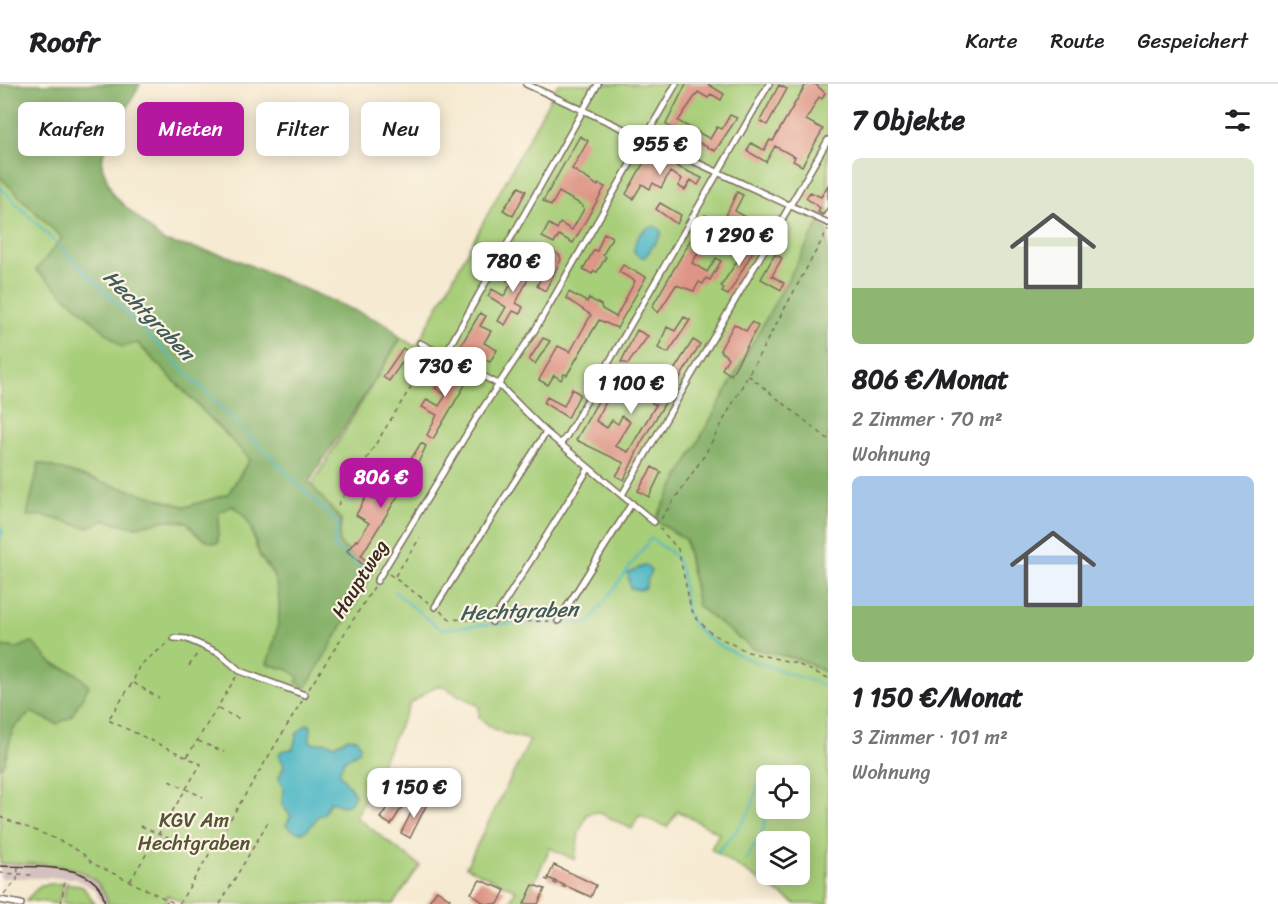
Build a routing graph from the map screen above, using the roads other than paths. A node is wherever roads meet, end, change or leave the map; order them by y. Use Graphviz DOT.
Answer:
graph roads {
  1 [pos="526,84"];
  2 [pos="598,84"];
  3 [pos="676,84"];
  4 [pos="769,84"];
  5 [pos="583,110"];
  6 [pos="645,138"];
  7 [pos="828,140"];
  8 [pos="719,171"];
  9 [pos="791,205"];
  10 [pos="828,223"];
  11 [pos="420,343"];
  12 [pos="444,356"];
  13 [pos="498,384"];
  14 [pos="546,432"];
  15 [pos="560,444"];
  16 [pos="589,468"];
  17 [pos="622,495"];
  18 [pos="632,503"];
  19 [pos="655,524"];
  20 [pos="377,581"];
  21 [pos="435,607"];
  22 [pos="558,621"];
  23 [pos="492,622"];
  24 [pos="174,638"];
  25 [pos="305,695"];
  26 [pos="0,899"];
  27 [pos="21,904"];
  1 -- 5 [label="lane"];
  2 -- 5 [label="lane"];
  3 -- 6 [label="lane, Hauptweg"];
  4 -- 8 [label="lane"];
  5 -- 6 [label="lane"];
  5 -- 12 [label="lane"];
  6 -- 8 [label="lane"];
  6 -- 13 [label="lane, Hauptweg"];
  7 -- 9 [label="lane"];
  8 -- 9 [label="lane"];
  8 -- 15 [label="lane"];
  9 -- 10 [label="lane"];
  9 -- 17 [label="lane"];
  11 -- 12 [label="lane"];
  12 -- 13 [label="lane"];
  13 -- 14 [label="lane"];
  13 -- 20 [label="lane, Hauptweg"];
  14 -- 15 [label="lane"];
  14 -- 21 [label="lane"];
  15 -- 16 [label="lane"];
  16 -- 17 [label="lane"];
  16 -- 23 [label="lane"];
  17 -- 18 [label="lane"];
  18 -- 19 [label="lane"];
  18 -- 22 [label="lane"];
  24 -- 25 [label="lane"];
  26 -- 27 [label="lane"];
}
